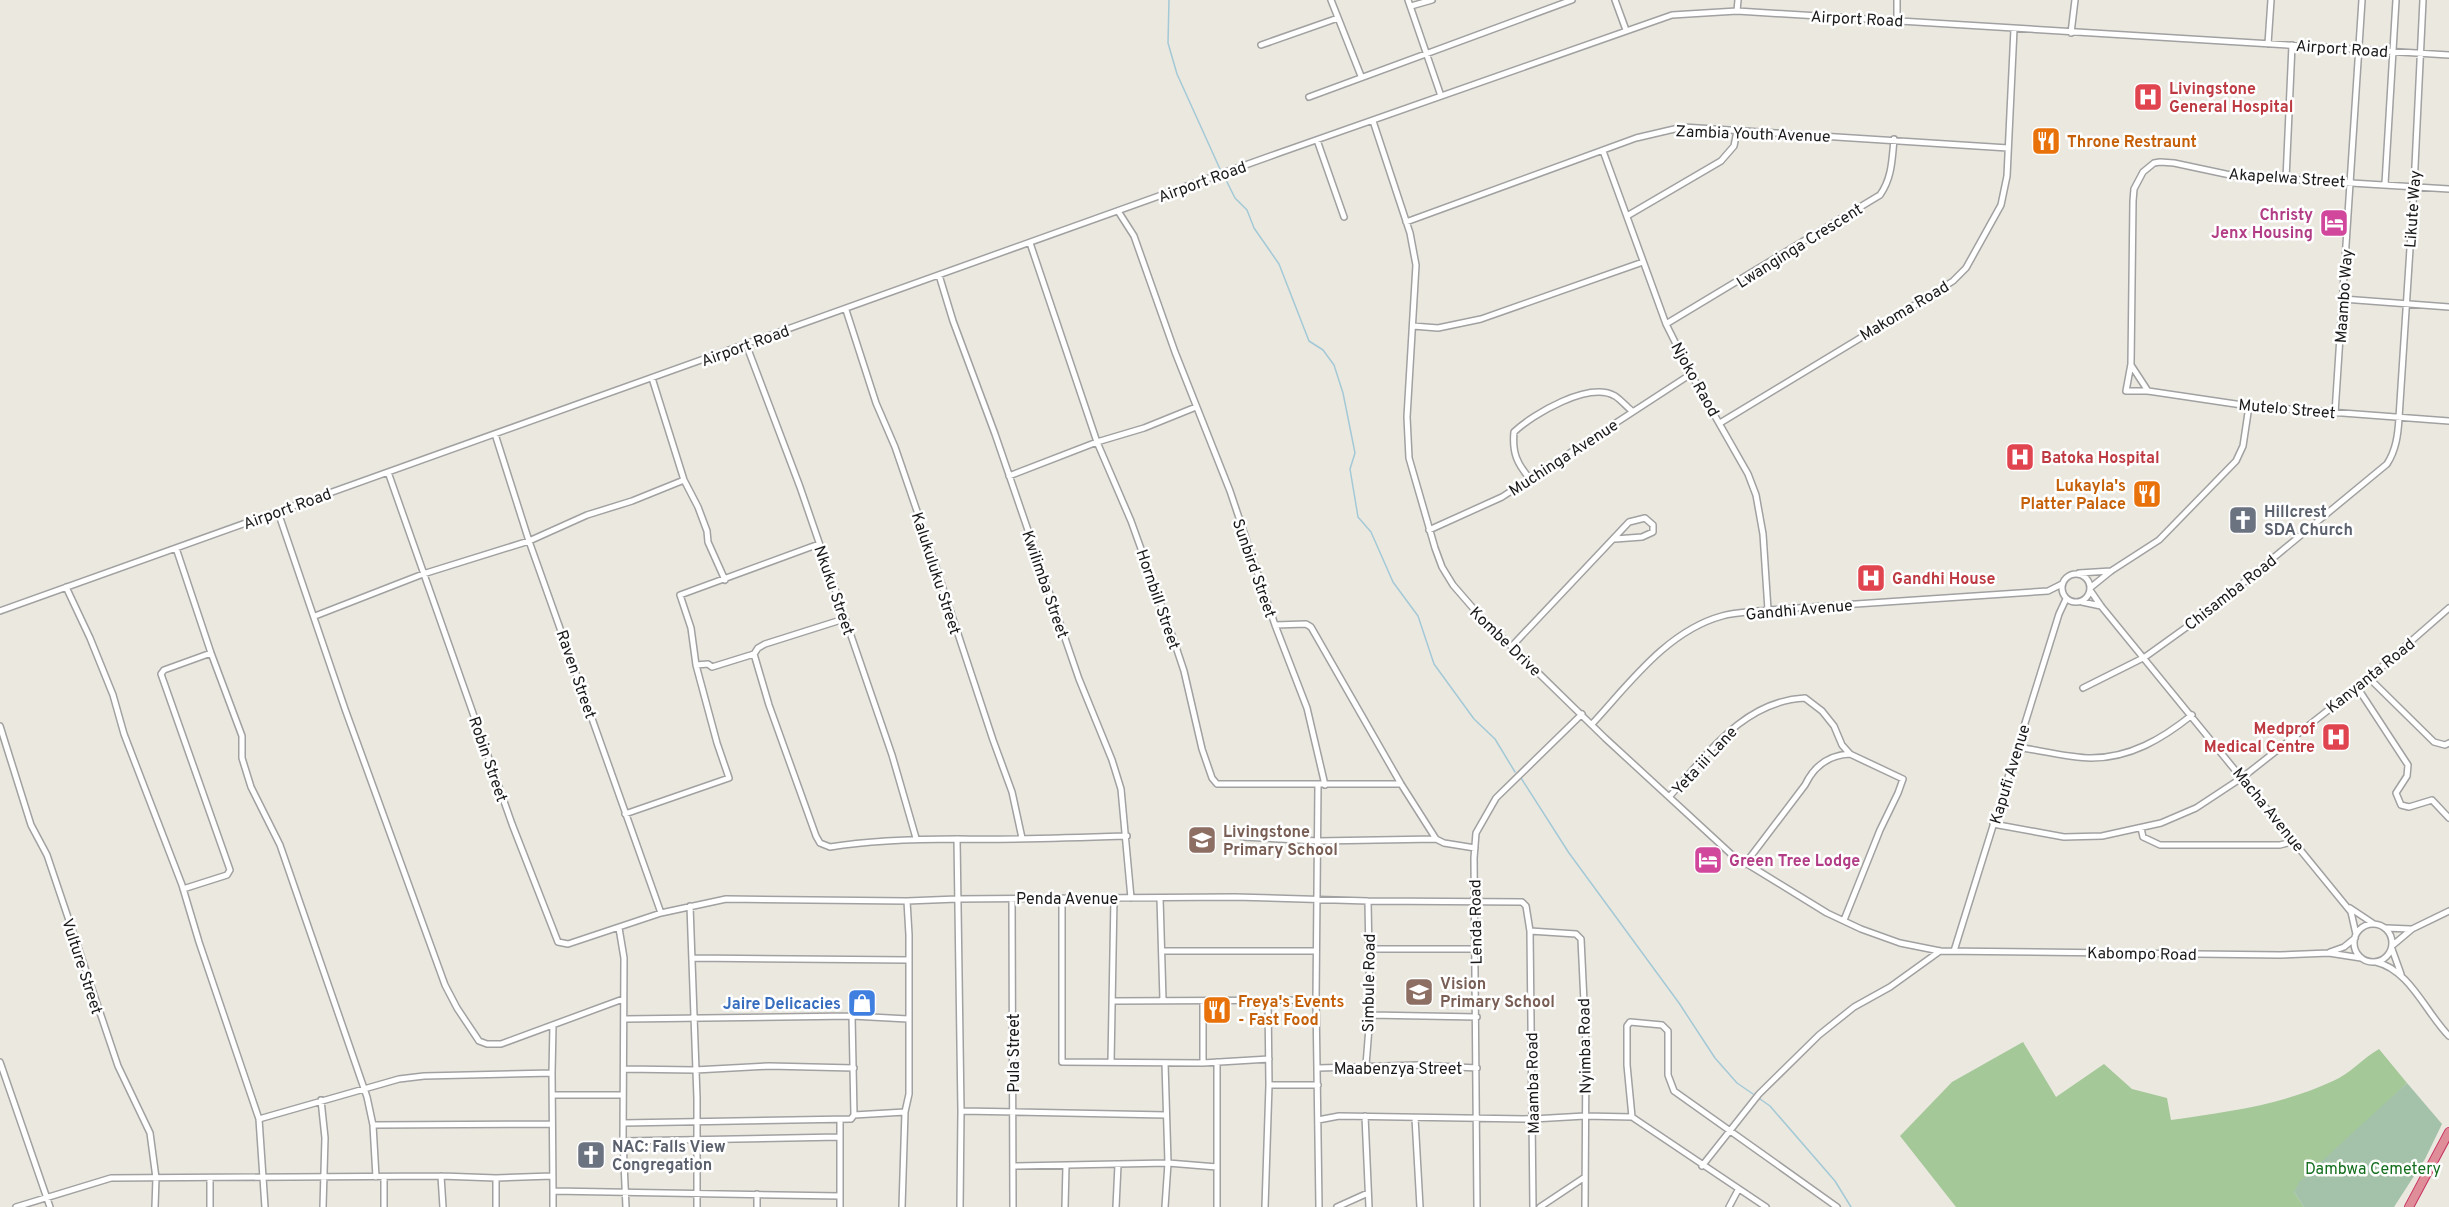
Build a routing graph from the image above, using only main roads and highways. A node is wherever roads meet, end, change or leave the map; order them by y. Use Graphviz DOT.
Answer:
graph roads {
  1 [pos="2449,1132"];
  2 [pos="2409,1207"];
  1 -- 2 [label="highway"];
}
